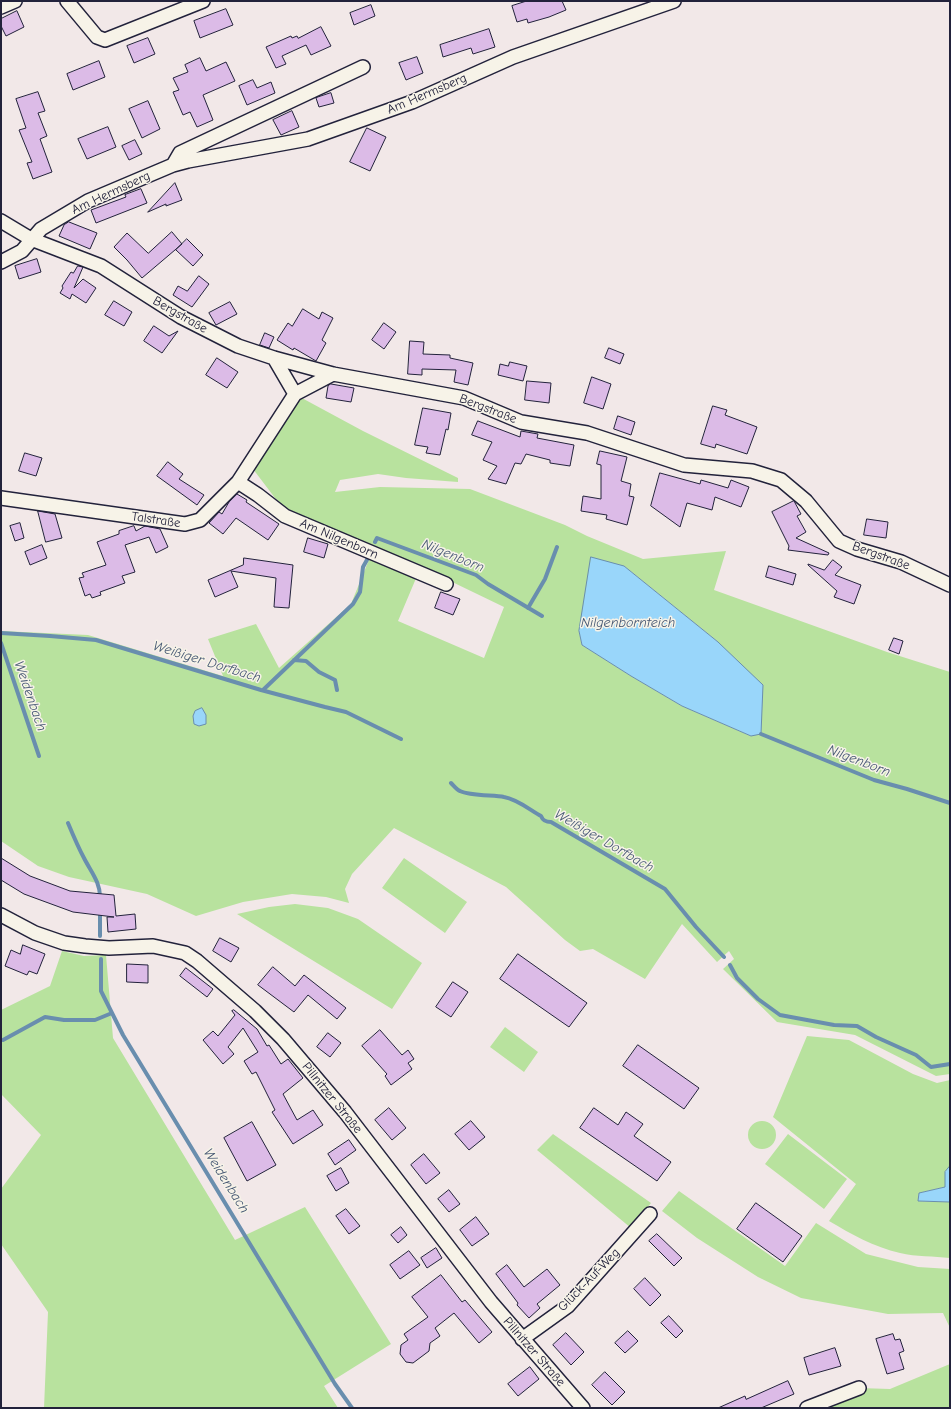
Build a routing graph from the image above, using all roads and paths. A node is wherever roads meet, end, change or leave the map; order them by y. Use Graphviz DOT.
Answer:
graph roads {
  1 [pos="15,1"];
  2 [pos="67,1"];
  3 [pos="203,1"];
  4 [pos="674,1"];
  5 [pos="1,7"];
  6 [pos="363,68"];
  7 [pos="173,165"];
  8 [pos="1,221"];
  9 [pos="32,239"];
  10 [pos="1,262"];
  11 [pos="274,358"];
  12 [pos="333,374"];
  13 [pos="295,394"];
  14 [pos="238,482"];
  15 [pos="1,498"];
  16 [pos="446,584"];
  17 [pos="950,585"];
  18 [pos="1,914"];
  19 [pos="650,1214"];
  20 [pos="522,1339"];
  21 [pos="859,1388"];
  22 [pos="583,1408"];
  23 [pos="807,1408"];
  1 -- 5 [label="street"];
  2 -- 3 [label="street"];
  4 -- 7 [label="street, Am Hermsberg"];
  6 -- 7 [label="street, Am Hermsberg"];
  7 -- 9 [label="street, Am Hermsberg"];
  8 -- 9 [label="street, Bergstraße"];
  9 -- 10 [label="street"];
  9 -- 11 [label="street, Bergstraße"];
  11 -- 12 [label="street, Bergstraße"];
  11 -- 13 [label="street"];
  12 -- 13 [label="street, Talstraße"];
  12 -- 17 [label="street, Bergstraße"];
  13 -- 14 [label="street, Talstraße"];
  14 -- 15 [label="street, Talstraße"];
  14 -- 16 [label="street, Am Nilgenborn"];
  18 -- 20 [label="street, Pillnitzer Straße"];
  19 -- 20 [label="street, Glück-Auf-Weg"];
  20 -- 22 [label="street, Pillnitzer Straße"];
  21 -- 23 [label="street"];
}
